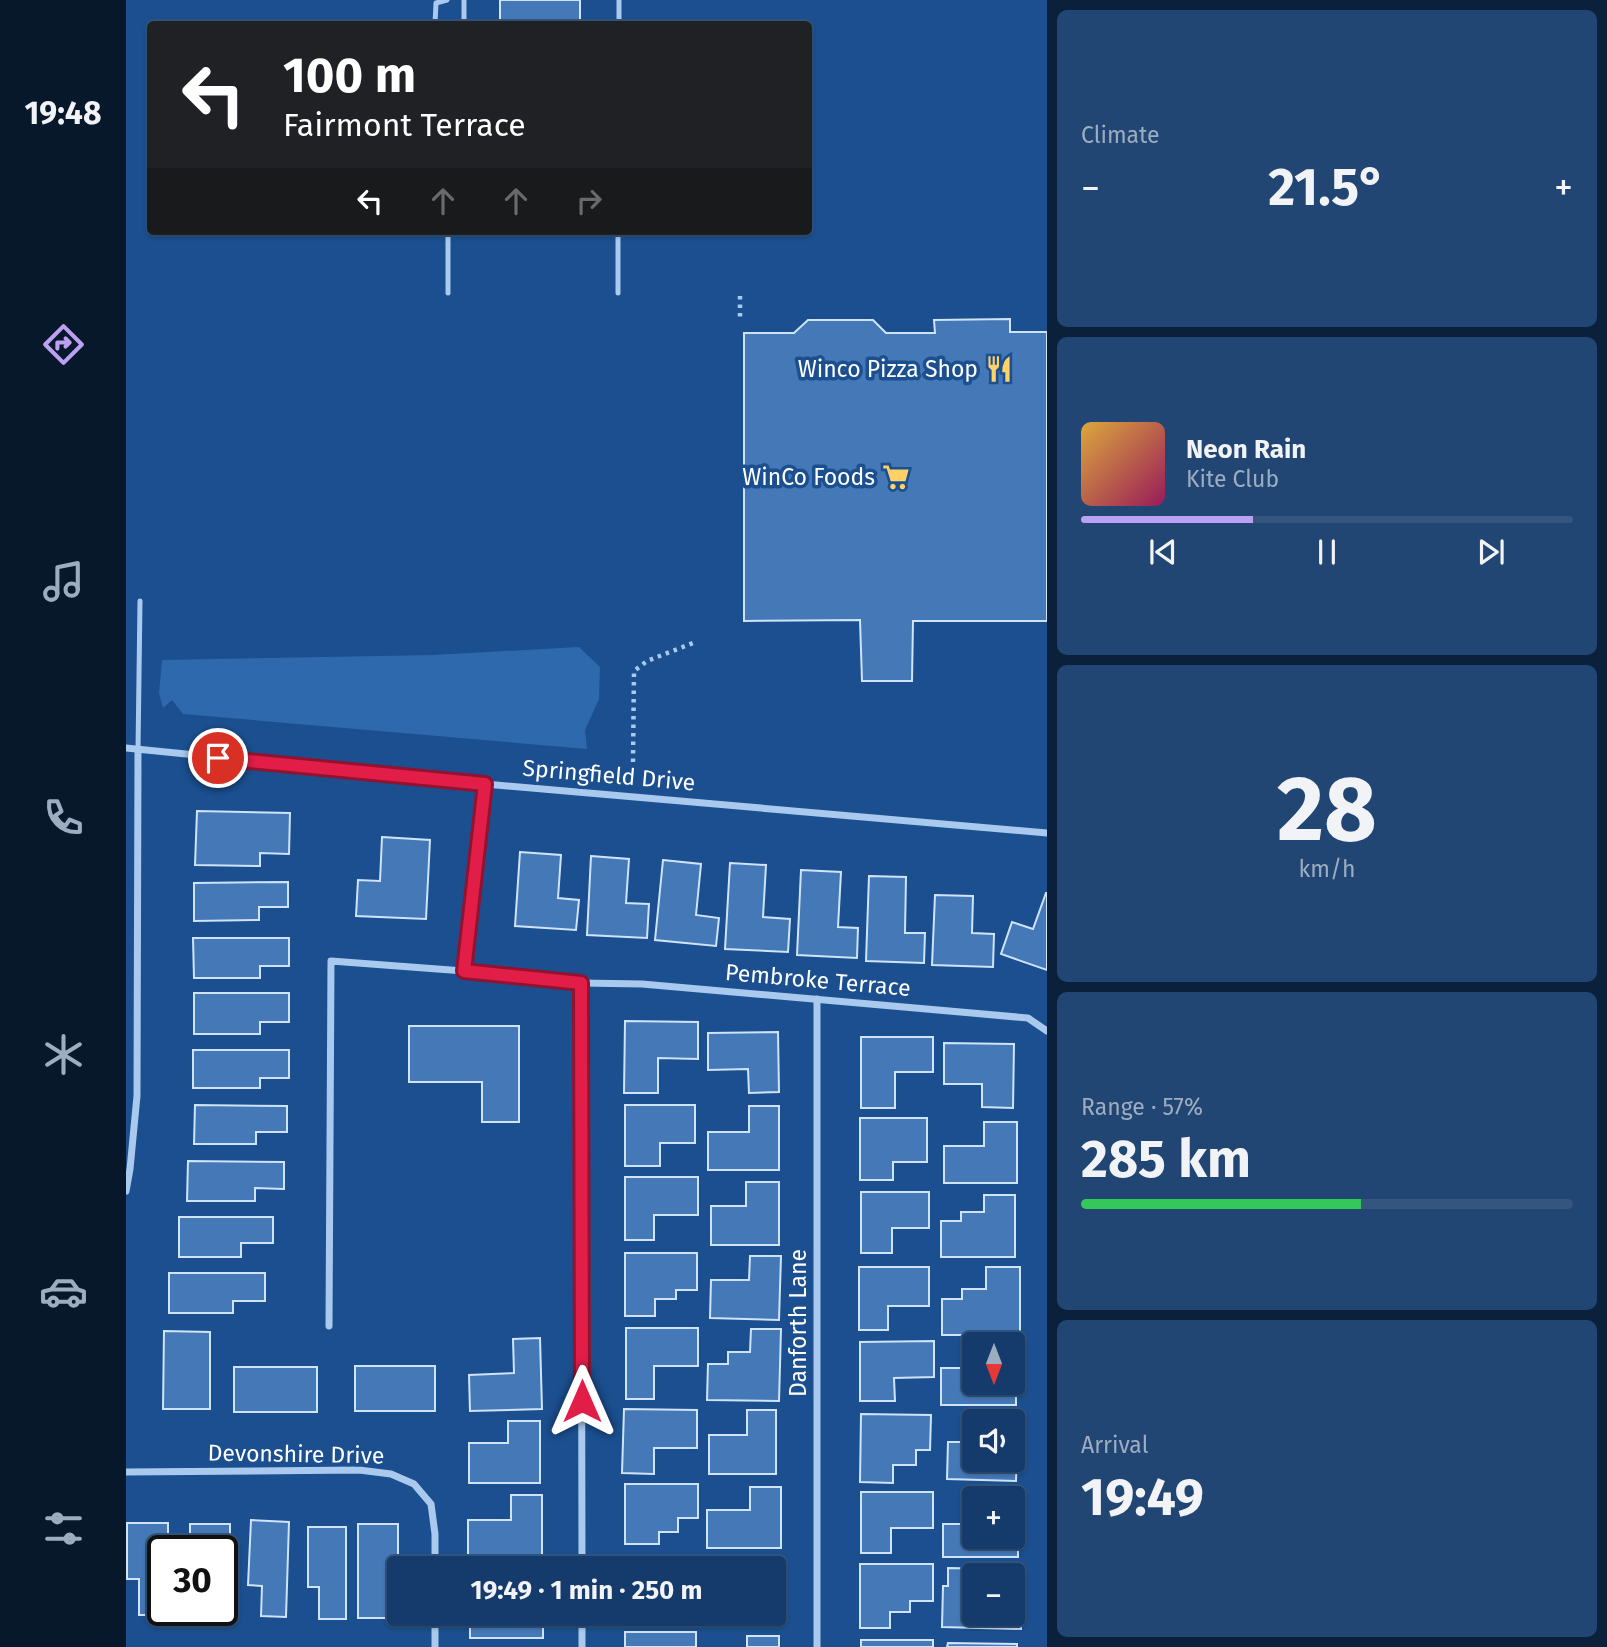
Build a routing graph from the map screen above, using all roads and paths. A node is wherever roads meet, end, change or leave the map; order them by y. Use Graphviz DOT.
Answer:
graph roads {
  1 [pos="447,0"];
  2 [pos="464,0"];
  3 [pos="619,0"];
  4 [pos="435,21"];
  5 [pos="464,21"];
  6 [pos="619,21"];
  7 [pos="448,235"];
  8 [pos="618,235"];
  9 [pos="448,293"];
  10 [pos="618,293"];
  11 [pos="740,296"];
  12 [pos="740,319"];
  13 [pos="140,601"];
  14 [pos="693,643"];
  15 [pos="126,748"];
  16 [pos="138,750"];
  17 [pos="633,762"];
  18 [pos="485,784"];
  19 [pos="1047,833"];
  20 [pos="464,971"];
  21 [pos="581,983"];
  22 [pos="817,999"];
  23 [pos="1047,1031"];
  24 [pos="126,1191"];
  25 [pos="329,1326"];
  26 [pos="126,1472"];
  27 [pos="435,1556"];
  28 [pos="582,1556"];
  29 [pos="435,1626"];
  30 [pos="582,1626"];
  31 [pos="435,1647"];
  32 [pos="582,1647"];
  33 [pos="817,1647"];
  1 -- 4 [label="lane"];
  2 -- 5 [label="lane"];
  3 -- 6 [label="lane"];
  7 -- 9 [label="lane"];
  8 -- 10 [label="lane"];
  11 -- 12 [label="path"];
  13 -- 16 [label="lane"];
  14 -- 17 [label="path"];
  15 -- 16 [label="street, Springfield Drive"];
  16 -- 18 [label="street, Springfield Drive"];
  16 -- 24 [label="street"];
  18 -- 19 [label="street, Springfield Drive"];
  18 -- 20 [label="street"];
  20 -- 21 [label="street, Pembroke Terrace"];
  20 -- 25 [label="street, Pembroke Terrace"];
  21 -- 22 [label="street, Pembroke Terrace"];
  21 -- 28 [label="street"];
  22 -- 23 [label="street, Pembroke Terrace"];
  22 -- 33 [label="street, Danforth Lane"];
  26 -- 27 [label="street, Devonshire Drive"];
  29 -- 31 [label="street"];
  30 -- 32 [label="street"];
}
